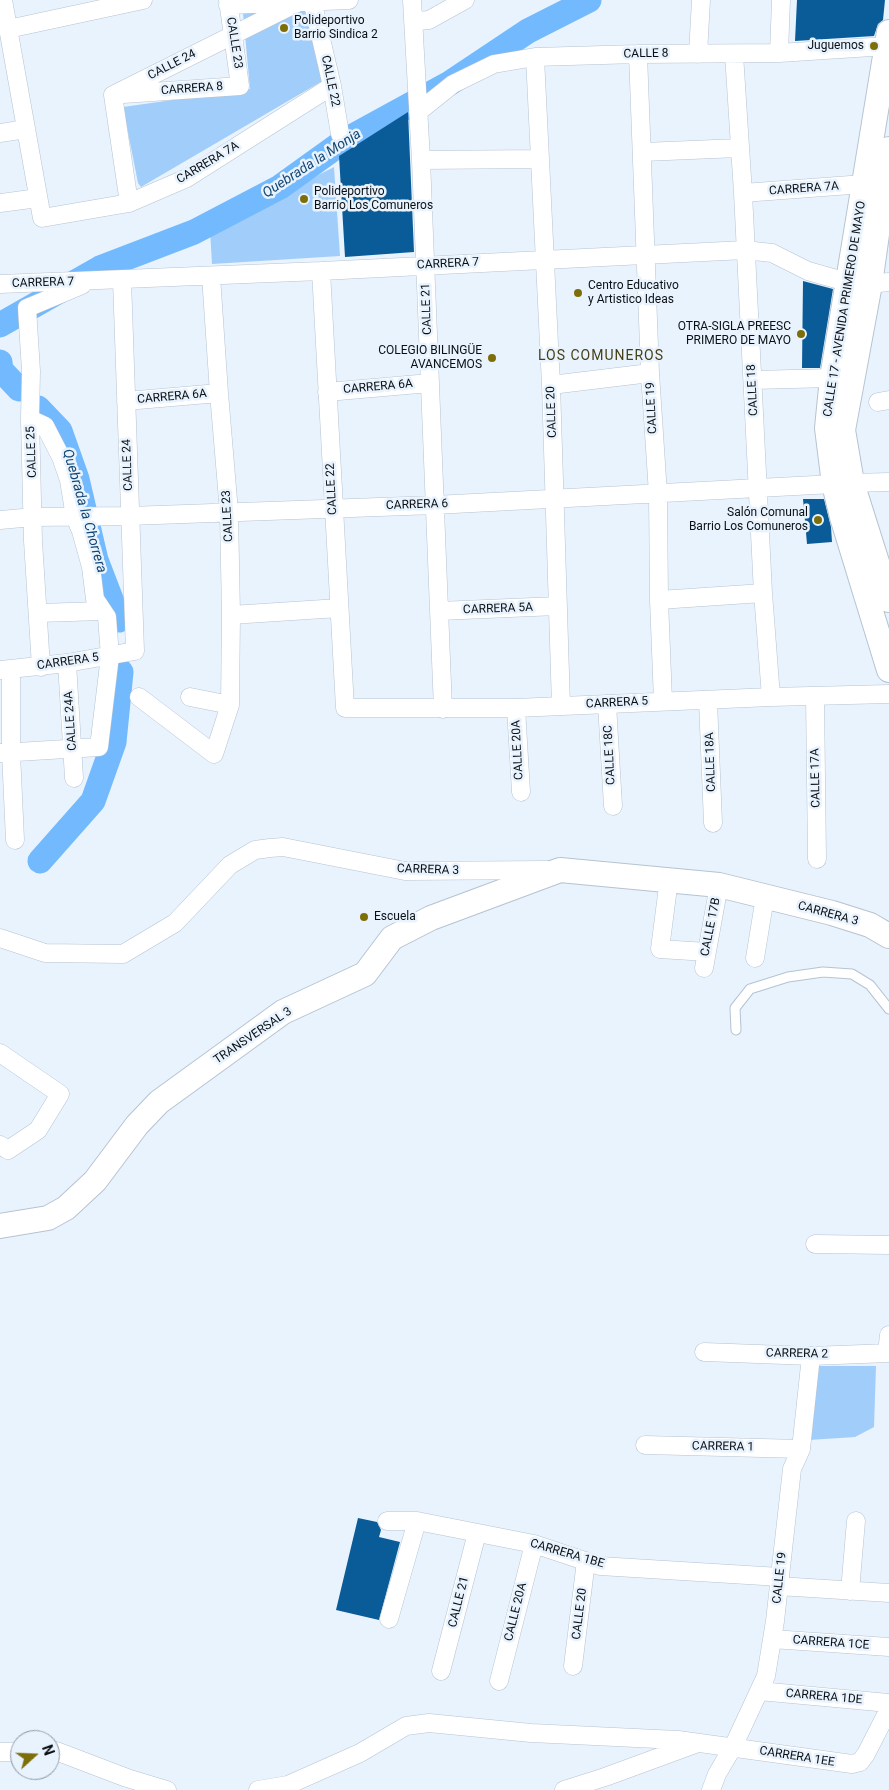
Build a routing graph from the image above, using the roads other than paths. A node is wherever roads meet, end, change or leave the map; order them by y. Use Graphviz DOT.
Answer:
graph roads {
  1 [pos="3,0"];
  2 [pos="143,0"];
  3 [pos="309,0"];
  4 [pos="349,0"];
  5 [pos="412,0"];
  6 [pos="465,0"];
  7 [pos="701,0"];
  8 [pos="781,0"];
  9 [pos="233,2"];
  10 [pos="413,18"];
  11 [pos="8,29"];
  12 [pos="888,41"];
  13 [pos="779,53"];
  14 [pos="638,54"];
  15 [pos="698,54"];
  16 [pos="734,54"];
  17 [pos="7,58"];
  18 [pos="535,58"];
  19 [pos="240,86"];
  20 [pos="332,86"];
  21 [pos="113,95"];
  22 [pos="418,108"];
  23 [pos="26,129"];
  24 [pos="0,133"];
  25 [pos="340,134"];
  26 [pos="739,148"];
  27 [pos="889,149"];
  28 [pos="643,152"];
  29 [pos="540,159"];
  30 [pos="422,160"];
  31 [pos="887,174"];
  32 [pos="864,184"];
  33 [pos="743,193"];
  34 [pos="38,198"];
  35 [pos="0,203"];
  36 [pos="129,203"];
  37 [pos="746,250"];
  38 [pos="647,255"];
  39 [pos="544,260"];
  40 [pos="425,265"];
  41 [pos="321,271"];
  42 [pos="211,276"];
  43 [pos="122,280"];
  44 [pos="81,281"];
  45 [pos="869,283"];
  46 [pos="0,284"];
  47 [pos="650,374"];
  48 [pos="832,378"];
  49 [pos="753,380"];
  50 [pos="430,383"];
  51 [pos="551,385"];
  52 [pos="327,392"];
  53 [pos="219,394"];
  54 [pos="126,402"];
  55 [pos="30,419"];
  56 [pos="889,482"];
  57 [pos="843,483"];
  58 [pos="758,489"];
  59 [pos="658,494"];
  60 [pos="554,499"];
  61 [pos="435,504"];
  62 [pos="334,507"];
  63 [pos="229,512"];
  64 [pos="129,516"];
  65 [pos="34,517"];
  66 [pos="77,517"];
  67 [pos="0,520"];
  68 [pos="763,593"];
  69 [pos="659,600"];
  70 [pos="889,600"];
  71 [pos="557,606"];
  72 [pos="339,608"];
  73 [pos="102,611"];
  74 [pos="439,611"];
  75 [pos="38,613"];
  76 [pos="231,615"];
  77 [pos="135,651"];
  78 [pos="110,656"];
  79 [pos="67,663"];
  80 [pos="41,667"];
  81 [pos="6,670"];
  82 [pos="889,670"];
  83 [pos="889,694"];
  84 [pos="814,696"];
  85 [pos="139,697"];
  86 [pos="190,697"];
  87 [pos="771,697"];
  88 [pos="663,701"];
  89 [pos="708,701"];
  90 [pos="607,704"];
  91 [pos="230,705"];
  92 [pos="561,706"];
  93 [pos="345,708"];
  94 [pos="443,708"];
  95 [pos="516,708"];
  96 [pos="72,749"];
  97 [pos="5,753"];
  98 [pos="74,778"];
  99 [pos="521,792"];
  100 [pos="613,806"];
  101 [pos="713,823"];
  102 [pos="15,840"];
  103 [pos="817,860"];
  104 [pos="560,870"];
  105 [pos="669,879"];
  106 [pos="719,885"];
  107 [pos="765,897"];
  108 [pos="889,936"];
  109 [pos="0,938"];
  110 [pos="755,958"];
  111 [pos="889,1009"];
  112 [pos="736,1030"];
  113 [pos="0,1053"];
  114 [pos="0,1145"];
  115 [pos="0,1226"];
  116 [pos="815,1244"];
  117 [pos="889,1245"];
  118 [pos="889,1335"];
  119 [pos="704,1352"];
  120 [pos="888,1353"];
  121 [pos="811,1356"];
  122 [pos="645,1445"];
  123 [pos="801,1449"];
  124 [pos="856,1520"];
  125 [pos="387,1521"];
  126 [pos="417,1521"];
  127 [pos="477,1533"];
  128 [pos="534,1544"];
  129 [pos="586,1561"];
  130 [pos="779,1581"];
  131 [pos="850,1591"];
  132 [pos="889,1593"];
  133 [pos="389,1619"];
  134 [pos="772,1639"];
  135 [pos="889,1647"];
  136 [pos="573,1666"];
  137 [pos="442,1671"];
  138 [pos="498,1681"];
  139 [pos="759,1692"];
  140 [pos="889,1703"];
  141 [pos="889,1709"];
  142 [pos="698,1744"];
  143 [pos="733,1747"];
  144 [pos="60,1753"];
  145 [pos="714,1784"];
  146 [pos="167,1790"];
  147 [pos="258,1790"];
  148 [pos="564,1790"];
  1 -- 11 [label="street"];
  2 -- 11 [label="street"];
  3 -- 4 [label="street"];
  3 -- 9 [label="street"];
  3 -- 20 [label="street, CALLE 22"];
  3 -- 21 [label="street, CALLE 24"];
  5 -- 10 [label="street, CALLE 21"];
  6 -- 10 [label="street"];
  7 -- 15 [label="street"];
  8 -- 13 [label="street"];
  9 -- 19 [label="street, CALLE 23"];
  10 -- 22 [label="street, CALLE 21"];
  11 -- 17 [label="street"];
  12 -- 13 [label="street, CALLE 8"];
  12 -- 32 [label="main road, CALLE 17 - AVENIDA PRIMERO DE MAYO"];
  13 -- 16 [label="street, CALLE 8"];
  14 -- 15 [label="street, CALLE 8"];
  14 -- 18 [label="street, CALLE 8"];
  14 -- 28 [label="street, CALLE 19"];
  15 -- 16 [label="street, CALLE 8"];
  16 -- 26 [label="street, CALLE 18"];
  17 -- 23 [label="street"];
  18 -- 22 [label="street, CALLE 8"];
  18 -- 29 [label="street, CALLE 20"];
  19 -- 21 [label="street, CARRERA 8"];
  20 -- 25 [label="street, CALLE 22"];
  20 -- 36 [label="street, CARRERA 7A"];
  21 -- 36 [label="street"];
  22 -- 30 [label="street, CALLE 21"];
  23 -- 24 [label="street"];
  23 -- 34 [label="street"];
  26 -- 28 [label="street"];
  26 -- 33 [label="street, CALLE 18"];
  27 -- 31 [label="main road, CALLE 17 - AVENIDA PRIMERO DE MAYO"];
  28 -- 38 [label="street, CALLE 19"];
  29 -- 30 [label="street"];
  29 -- 39 [label="street, CALLE 20"];
  30 -- 40 [label="street, CALLE 21"];
  31 -- 45 [label="main road, CALLE 17 - AVENIDA PRIMERO DE MAYO"];
  32 -- 33 [label="street, CARRERA 7A"];
  32 -- 45 [label="main road, CALLE 17 - AVENIDA PRIMERO DE MAYO"];
  33 -- 37 [label="street, CALLE 18"];
  34 -- 35 [label="street"];
  34 -- 36 [label="street, CARRERA 7A"];
  37 -- 38 [label="street, CARRERA 7"];
  37 -- 45 [label="street, CARRERA 7"];
  37 -- 49 [label="street, CALLE 18"];
  38 -- 39 [label="street, CARRERA 7"];
  38 -- 47 [label="street, CALLE 19"];
  39 -- 40 [label="street, CARRERA 7"];
  39 -- 51 [label="street, CALLE 20"];
  40 -- 41 [label="street, CARRERA 7"];
  40 -- 50 [label="street, CALLE 21"];
  41 -- 42 [label="street, CARRERA 7"];
  41 -- 52 [label="street, CALLE 22"];
  42 -- 43 [label="street, CARRERA 7"];
  42 -- 53 [label="street, CALLE 23"];
  43 -- 44 [label="street, CARRERA 7"];
  43 -- 54 [label="street, CALLE 24"];
  44 -- 46 [label="street, CARRERA 7"];
  44 -- 55 [label="street, CALLE 25"];
  45 -- 48 [label="main road, CALLE 17 - AVENIDA PRIMERO DE MAYO"];
  45 -- 57 [label="main road, CALLE 17 - AVENIDA PRIMERO DE MAYO"];
  47 -- 51 [label="street"];
  47 -- 59 [label="street, CALLE 19"];
  48 -- 49 [label="street"];
  48 -- 57 [label="main road, CALLE 17 - AVENIDA PRIMERO DE MAYO"];
  49 -- 58 [label="street, CALLE 18"];
  50 -- 52 [label="street, CARRERA 6A"];
  50 -- 61 [label="street, CALLE 21"];
  51 -- 60 [label="street, CALLE 20"];
  52 -- 62 [label="street, CALLE 22"];
  53 -- 54 [label="street, CARRERA 6A"];
  53 -- 63 [label="street, CALLE 23"];
  54 -- 64 [label="street, CALLE 24"];
  55 -- 65 [label="street, CALLE 25"];
  55 -- 66 [label="street"];
  56 -- 57 [label="street, CARRERA 6"];
  57 -- 58 [label="street, CARRERA 6"];
  57 -- 70 [label="main road, CALLE 17 - AVENIDA PRIMERO DE MAYO"];
  57 -- 82 [label="main road, CALLE 17 - AVENIDA PRIMERO DE MAYO"];
  58 -- 59 [label="street, CARRERA 6"];
  58 -- 68 [label="street, CALLE 18"];
  59 -- 60 [label="street, CARRERA 6"];
  59 -- 69 [label="street, CALLE 19"];
  60 -- 61 [label="street, CARRERA 6"];
  60 -- 71 [label="street, CALLE 20"];
  61 -- 62 [label="street, CARRERA 6"];
  61 -- 74 [label="street, CALLE 21"];
  62 -- 63 [label="street, CARRERA 6"];
  62 -- 72 [label="street, CALLE 22"];
  63 -- 64 [label="street, CARRERA 6"];
  63 -- 76 [label="street, CALLE 23"];
  64 -- 66 [label="street, CARRERA 6"];
  64 -- 77 [label="street, CALLE 24"];
  65 -- 66 [label="street, CARRERA 6"];
  65 -- 67 [label="street, CARRERA 6"];
  65 -- 75 [label="street, CALLE 25"];
  66 -- 73 [label="street"];
  68 -- 69 [label="street"];
  68 -- 87 [label="street, CALLE 18"];
  69 -- 88 [label="street, CALLE 19"];
  71 -- 74 [label="street, CARRERA 5A"];
  71 -- 92 [label="street, CALLE 20"];
  72 -- 76 [label="street"];
  72 -- 93 [label="street, CALLE 22"];
  73 -- 75 [label="street"];
  73 -- 78 [label="street"];
  74 -- 94 [label="street, CALLE 21"];
  75 -- 80 [label="street, CALLE 25"];
  76 -- 91 [label="street, CALLE 23"];
  77 -- 78 [label="street, CARRERA 5"];
  78 -- 79 [label="street, CARRERA 5"];
  78 -- 96 [label="street"];
  79 -- 80 [label="street, CARRERA 5"];
  79 -- 96 [label="street, CALLE 24A"];
  80 -- 81 [label="street, CARRERA 5"];
  81 -- 97 [label="street"];
  83 -- 84 [label="street, CARRERA 5"];
  84 -- 87 [label="street, CARRERA 5"];
  84 -- 103 [label="street, CALLE 17A"];
  85 -- 91 [label="street, CALLE 23"];
  86 -- 91 [label="street"];
  87 -- 89 [label="street, CARRERA 5"];
  88 -- 89 [label="street, CARRERA 5"];
  88 -- 90 [label="street, CARRERA 5"];
  89 -- 101 [label="street, CALLE 18A"];
  90 -- 92 [label="street, CARRERA 5"];
  90 -- 100 [label="street, CALLE 18C"];
  92 -- 95 [label="street, CARRERA 5"];
  93 -- 94 [label="street, CARRERA 5"];
  94 -- 95 [label="street, CARRERA 5"];
  95 -- 99 [label="street, CALLE 20A"];
  96 -- 97 [label="street"];
  96 -- 98 [label="street, CALLE 24A"];
  97 -- 102 [label="street"];
  104 -- 105 [label="main road, CARRERA 3"];
  104 -- 109 [label="street, CARRERA 3"];
  104 -- 115 [label="main road, TRANSVERSAL 3"];
  105 -- 106 [label="main road, CARRERA 3"];
  105 -- 106 [label="street, CALLE 17B"];
  106 -- 107 [label="main road, CARRERA 3"];
  107 -- 108 [label="main road, CARRERA 3"];
  107 -- 110 [label="street"];
  111 -- 112 [label="lane"];
  113 -- 114 [label="street"];
  116 -- 117 [label="street"];
  118 -- 120 [label="street"];
  119 -- 121 [label="street, CARRERA 2"];
  120 -- 121 [label="street, CARRERA 2"];
  121 -- 123 [label="street, CALLE 19"];
  122 -- 123 [label="street, CARRERA 1"];
  123 -- 130 [label="street, CALLE 19"];
  124 -- 131 [label="street"];
  125 -- 126 [label="street, CARRERA 1BE"];
  126 -- 127 [label="street, CARRERA 1BE"];
  126 -- 133 [label="street"];
  127 -- 128 [label="street, CARRERA 1BE"];
  127 -- 137 [label="street, CALLE 21"];
  128 -- 129 [label="street, CARRERA 1BE"];
  128 -- 138 [label="street, CALLE 20A"];
  129 -- 130 [label="street, CARRERA 1BE"];
  129 -- 136 [label="street, CALLE 20"];
  130 -- 131 [label="street, CARRERA 1BE"];
  130 -- 134 [label="street, CALLE 19"];
  131 -- 132 [label="street, CARRERA 1BE"];
  134 -- 135 [label="street, CARRERA 1CE"];
  134 -- 139 [label="street, CALLE 19"];
  139 -- 140 [label="street, CARRERA 1DE"];
  139 -- 143 [label="street, CALLE 19"];
  141 -- 143 [label="street, CARRERA 1EE"];
  142 -- 143 [label="street, CARRERA 1EE"];
  142 -- 147 [label="street, CARRERA 1EE"];
  142 -- 148 [label="street"];
  143 -- 145 [label="street, CALLE 19"];
  144 -- 146 [label="street"];
}
